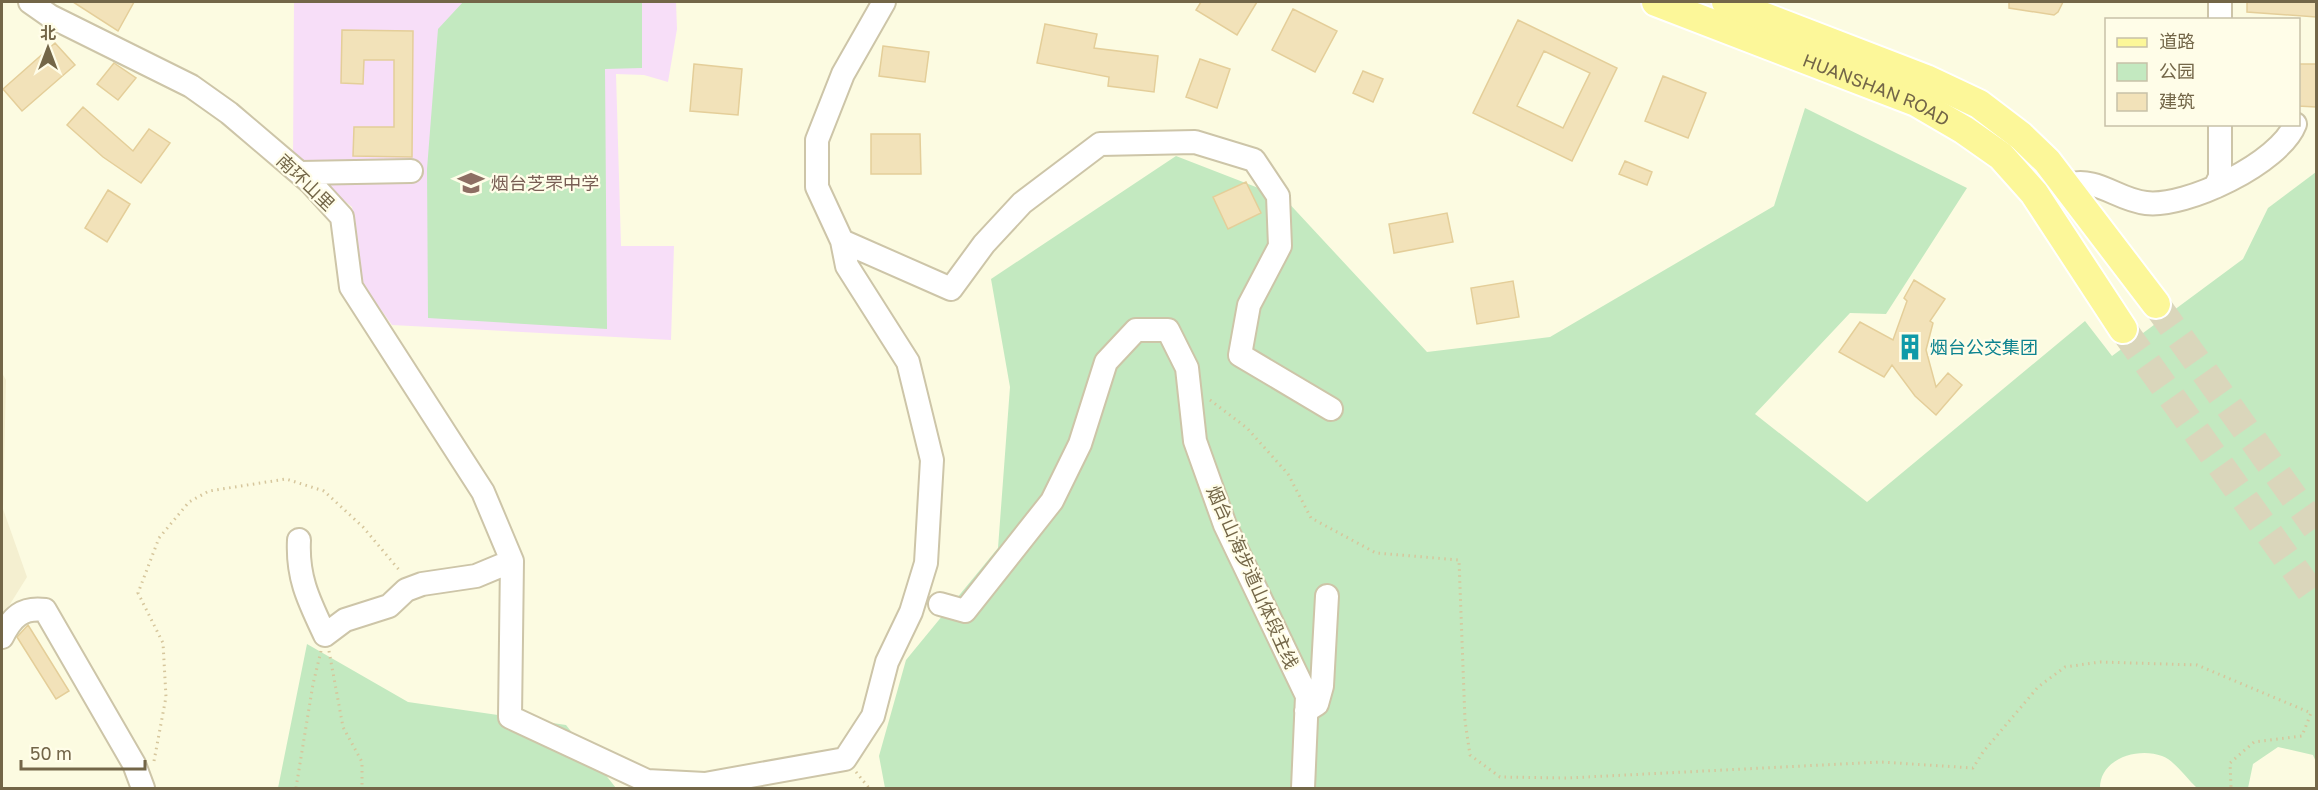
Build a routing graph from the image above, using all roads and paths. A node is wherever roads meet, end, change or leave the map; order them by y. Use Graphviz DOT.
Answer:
graph roads {
  1 [pos="30,2"];
  2 [pos="884,2"];
  3 [pos="1656,2"];
  4 [pos="1726,2"];
  5 [pos="2220,2"];
  6 [pos="2220,18"];
  7 [pos="2220,126"];
  8 [pos="2294,126"];
  9 [pos="411,171"];
  10 [pos="300,173"];
  11 [pos="2067,185"];
  12 [pos="2215,187"];
  13 [pos="842,242"];
  14 [pos="2156,304"];
  15 [pos="2123,328"];
  16 [pos="1189,383"];
  17 [pos="1331,409"];
  18 [pos="299,540"];
  19 [pos="512,561"];
  20 [pos="422,584"];
  21 [pos="1327,596"];
  22 [pos="940,604"];
  23 [pos="325,635"];
  24 [pos="2,637"];
  25 [pos="1306,711"];
  26 [pos="147,779"];
  27 [pos="296,789"];
  28 [pos="362,789"];
  29 [pos="1303,789"];
  30 [pos="2234,789"];
  1 -- 10 [label="street, 南环山里"];
  2 -- 13 [label="street"];
  3 -- 15 [label="main road"];
  4 -- 11 [label="main road, HUANSHAN ROAD"];
  5 -- 6 [label="street"];
  7 -- 12 [label="street"];
  8 -- 12 [label="street"];
  9 -- 10 [label="street"];
  10 -- 19 [label="street, 南环山里"];
  11 -- 12 [label="street"];
  11 -- 14 [label="main road, HUANSHAN ROAD"];
  13 -- 17 [label="street"];
  13 -- 19 [label="street"];
  16 -- 22 [label="street, 烟台山海步道山体段主线"];
  16 -- 25 [label="street, 烟台山海步道山体段主线"];
  16 -- 30 [label="path"];
  18 -- 23 [label="street"];
  19 -- 20 [label="street"];
  20 -- 23 [label="street"];
  20 -- 26 [label="path"];
  21 -- 25 [label="street"];
  23 -- 27 [label="path"];
  23 -- 28 [label="path"];
  24 -- 26 [label="street"];
  25 -- 29 [label="street, 烟台山海步道山体段主线"];
}
